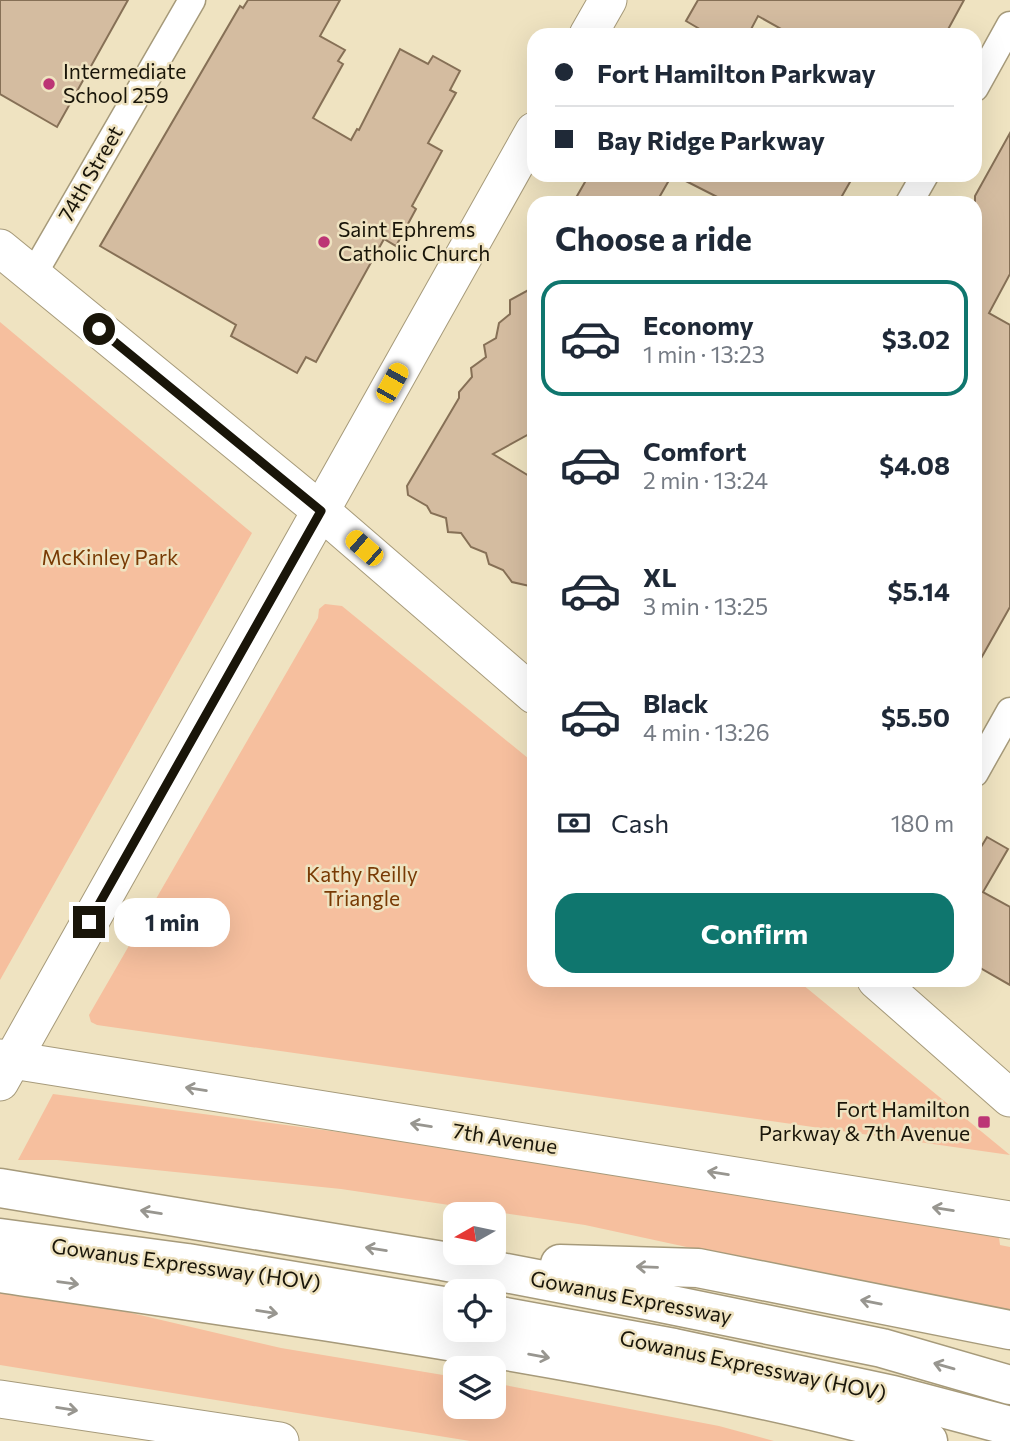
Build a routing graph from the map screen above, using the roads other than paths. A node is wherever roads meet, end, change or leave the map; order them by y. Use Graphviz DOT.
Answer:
graph roads {
  1 [pos="191,0"];
  2 [pos="608,0"];
  3 [pos="1010,26"];
  4 [pos="592,28"];
  5 [pos="982,76"];
  6 [pos="527,143"];
  7 [pos="0,248"];
  8 [pos="33,275"];
  9 [pos="321,511"];
  10 [pos="527,689"];
  11 [pos="1010,711"];
  12 [pos="982,761"];
  13 [pos="884,987"];
  14 [pos="4,1066"];
  15 [pos="1010,1098"];
  16 [pos="0,1188"];
  17 [pos="1010,1220"];
  18 [pos="0,1238"];
  19 [pos="443,1261"];
  20 [pos="506,1263"];
  21 [pos="463,1265"];
  22 [pos="0,1273"];
  23 [pos="443,1306"];
  24 [pos="506,1317"];
  25 [pos="1010,1330"];
  26 [pos="693,1385"];
  27 [pos="1010,1385"];
  28 [pos="0,1399"];
  29 [pos="1010,1426"];
  30 [pos="213,1436"];
  31 [pos="280,1441"];
  32 [pos="838,1441"];
  33 [pos="928,1441"];
  1 -- 8 [label="street, 74th Street"];
  2 -- 4 [label="main road"];
  3 -- 5 [label="street"];
  6 -- 9 [label="main road"];
  7 -- 8 [label="main road"];
  8 -- 9 [label="main road"];
  9 -- 10 [label="main road"];
  9 -- 14 [label="main road"];
  11 -- 12 [label="street"];
  13 -- 15 [label="main road"];
  17 -- 14 [label="main road, 7th Avenue, one-way"];
  19 -- 16 [label="highway, Gowanus Expressway, one-way"];
  18 -- 23 [label="highway, Gowanus Expressway (HOV)"];
  25 -- 20 [label="highway, one-way"];
  27 -- 21 [label="highway, Gowanus Expressway, one-way"];
  22 -- 26 [label="highway, one-way"];
  24 -- 29 [label="highway, Gowanus Expressway (HOV)"];
  26 -- 32 [label="highway"];
  26 -- 33 [label="highway"];
  28 -- 30 [label="main road, one-way"];
  30 -- 31 [label="main road"];
}
